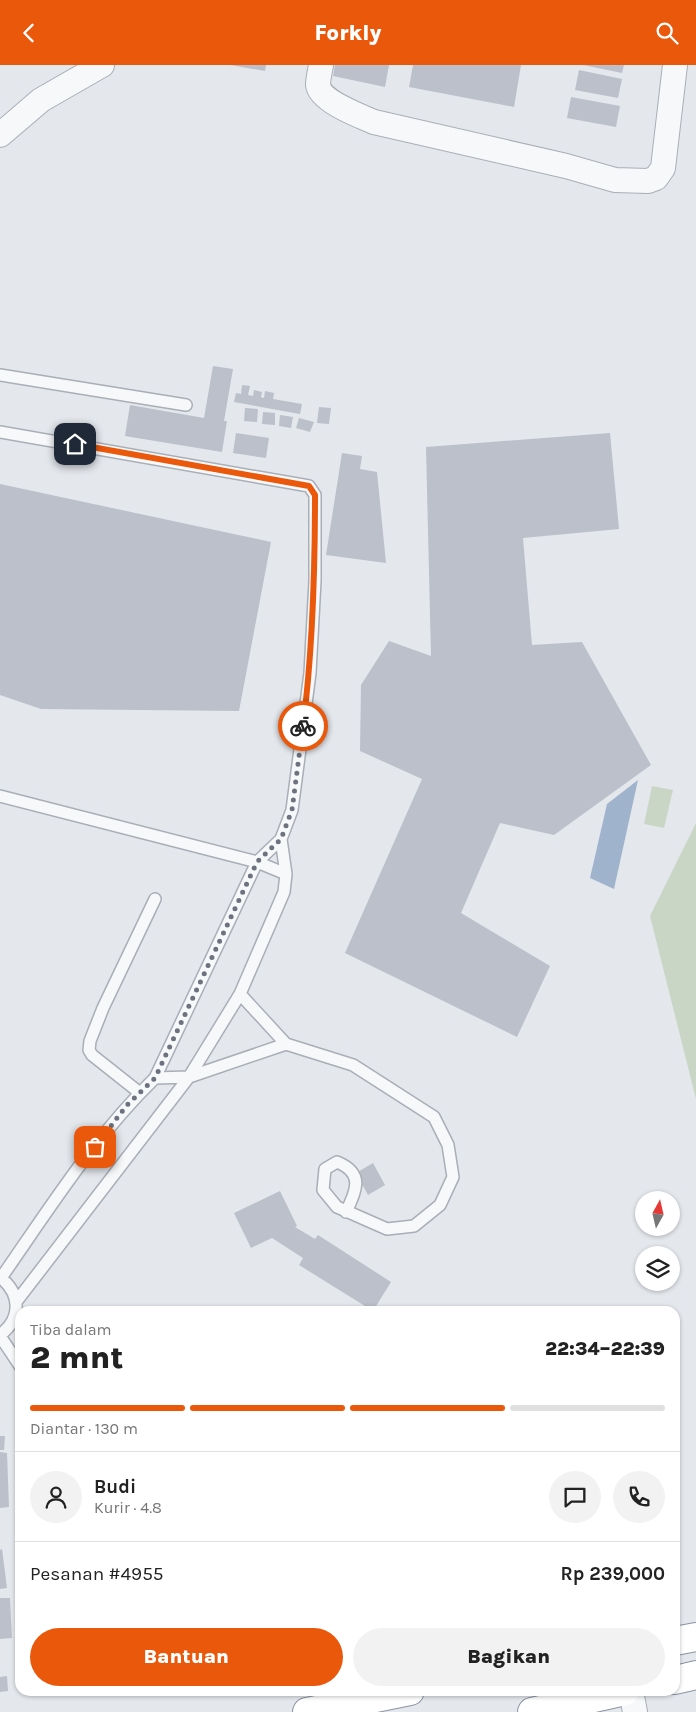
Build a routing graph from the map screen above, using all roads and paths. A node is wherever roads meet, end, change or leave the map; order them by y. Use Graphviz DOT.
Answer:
graph roads {
  1 [pos="102,65"];
  2 [pos="321,65"];
  3 [pos="676,65"];
  4 [pos="0,135"];
  5 [pos="0,375"];
  6 [pos="186,405"];
  7 [pos="0,432"];
  8 [pos="0,796"];
  9 [pos="281,839"];
  10 [pos="257,862"];
  11 [pos="286,874"];
  12 [pos="155,899"];
  13 [pos="240,994"];
  14 [pos="286,1044"];
  15 [pos="189,1077"];
  16 [pos="155,1078"];
  17 [pos="140,1093"];
  18 [pos="346,1212"];
  19 [pos="0,1277"];
  20 [pos="16,1302"];
  21 [pos="16,1306"];
  22 [pos="15,1322"];
  23 [pos="0,1335"];
  24 [pos="15,1359"];
  25 [pos="696,1637"];
  26 [pos="680,1640"];
  27 [pos="696,1675"];
  28 [pos="680,1679"];
  29 [pos="385,1696"];
  30 [pos="603,1696"];
  31 [pos="624,1696"];
  32 [pos="307,1712"];
  33 [pos="532,1712"];
  34 [pos="635,1712"];
  1 -- 4 [label="street"];
  2 -- 3 [label="street"];
  5 -- 6 [label="lane"];
  7 -- 9 [label="lane"];
  8 -- 10 [label="lane"];
  9 -- 10 [label="lane"];
  9 -- 11 [label="lane"];
  10 -- 11 [label="lane"];
  10 -- 16 [label="lane"];
  11 -- 13 [label="lane"];
  12 -- 17 [label="lane"];
  13 -- 14 [label="lane"];
  13 -- 15 [label="lane"];
  14 -- 15 [label="lane"];
  14 -- 18 [label="lane"];
  15 -- 16 [label="lane"];
  15 -- 20 [label="lane"];
  16 -- 17 [label="lane"];
  17 -- 19 [label="lane"];
  19 -- 20 [label="lane"];
  20 -- 21 [label="lane"];
  22 -- 23 [label="lane"];
  23 -- 24 [label="lane"];
  25 -- 26 [label="highway"];
  27 -- 28 [label="highway"];
  29 -- 32 [label="highway"];
  30 -- 33 [label="highway"];
  31 -- 34 [label="street"];
}
